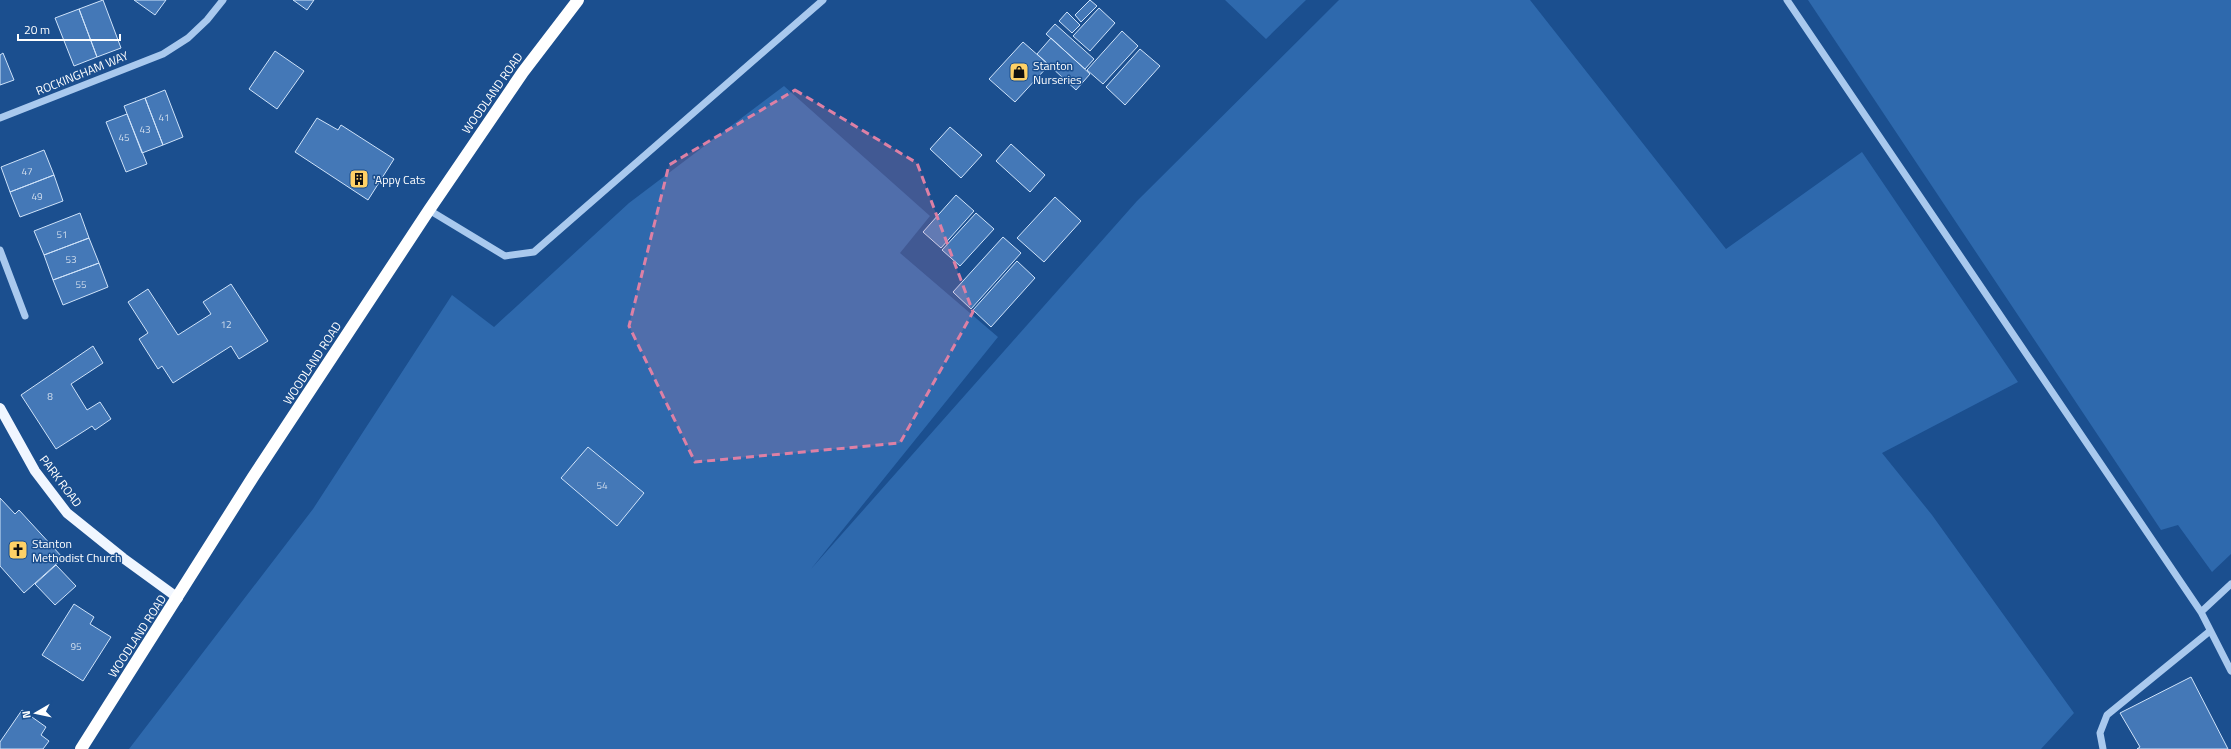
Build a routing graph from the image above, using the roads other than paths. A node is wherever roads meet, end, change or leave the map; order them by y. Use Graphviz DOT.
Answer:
graph roads {
  1 [pos="223,0"];
  2 [pos="578,0"];
  3 [pos="823,0"];
  4 [pos="1787,0"];
  5 [pos="0,118"];
  6 [pos="430,210"];
  7 [pos="0,250"];
  8 [pos="25,316"];
  9 [pos="0,408"];
  10 [pos="2231,584"];
  11 [pos="178,598"];
  12 [pos="2201,612"];
  13 [pos="2210,631"];
  14 [pos="2231,671"];
  15 [pos="81,749"];
  16 [pos="2103,749"];
  1 -- 5 [label="street, ROCKINGHAM WAY"];
  2 -- 6 [label="highway, WOODLAND ROAD"];
  3 -- 6 [label="street"];
  4 -- 12 [label="street"];
  6 -- 11 [label="highway, WOODLAND ROAD"];
  7 -- 8 [label="street"];
  9 -- 11 [label="main road, PARK ROAD"];
  10 -- 12 [label="street"];
  11 -- 15 [label="highway, WOODLAND ROAD"];
  12 -- 13 [label="street"];
  13 -- 14 [label="street"];
  13 -- 16 [label="street"];
}
